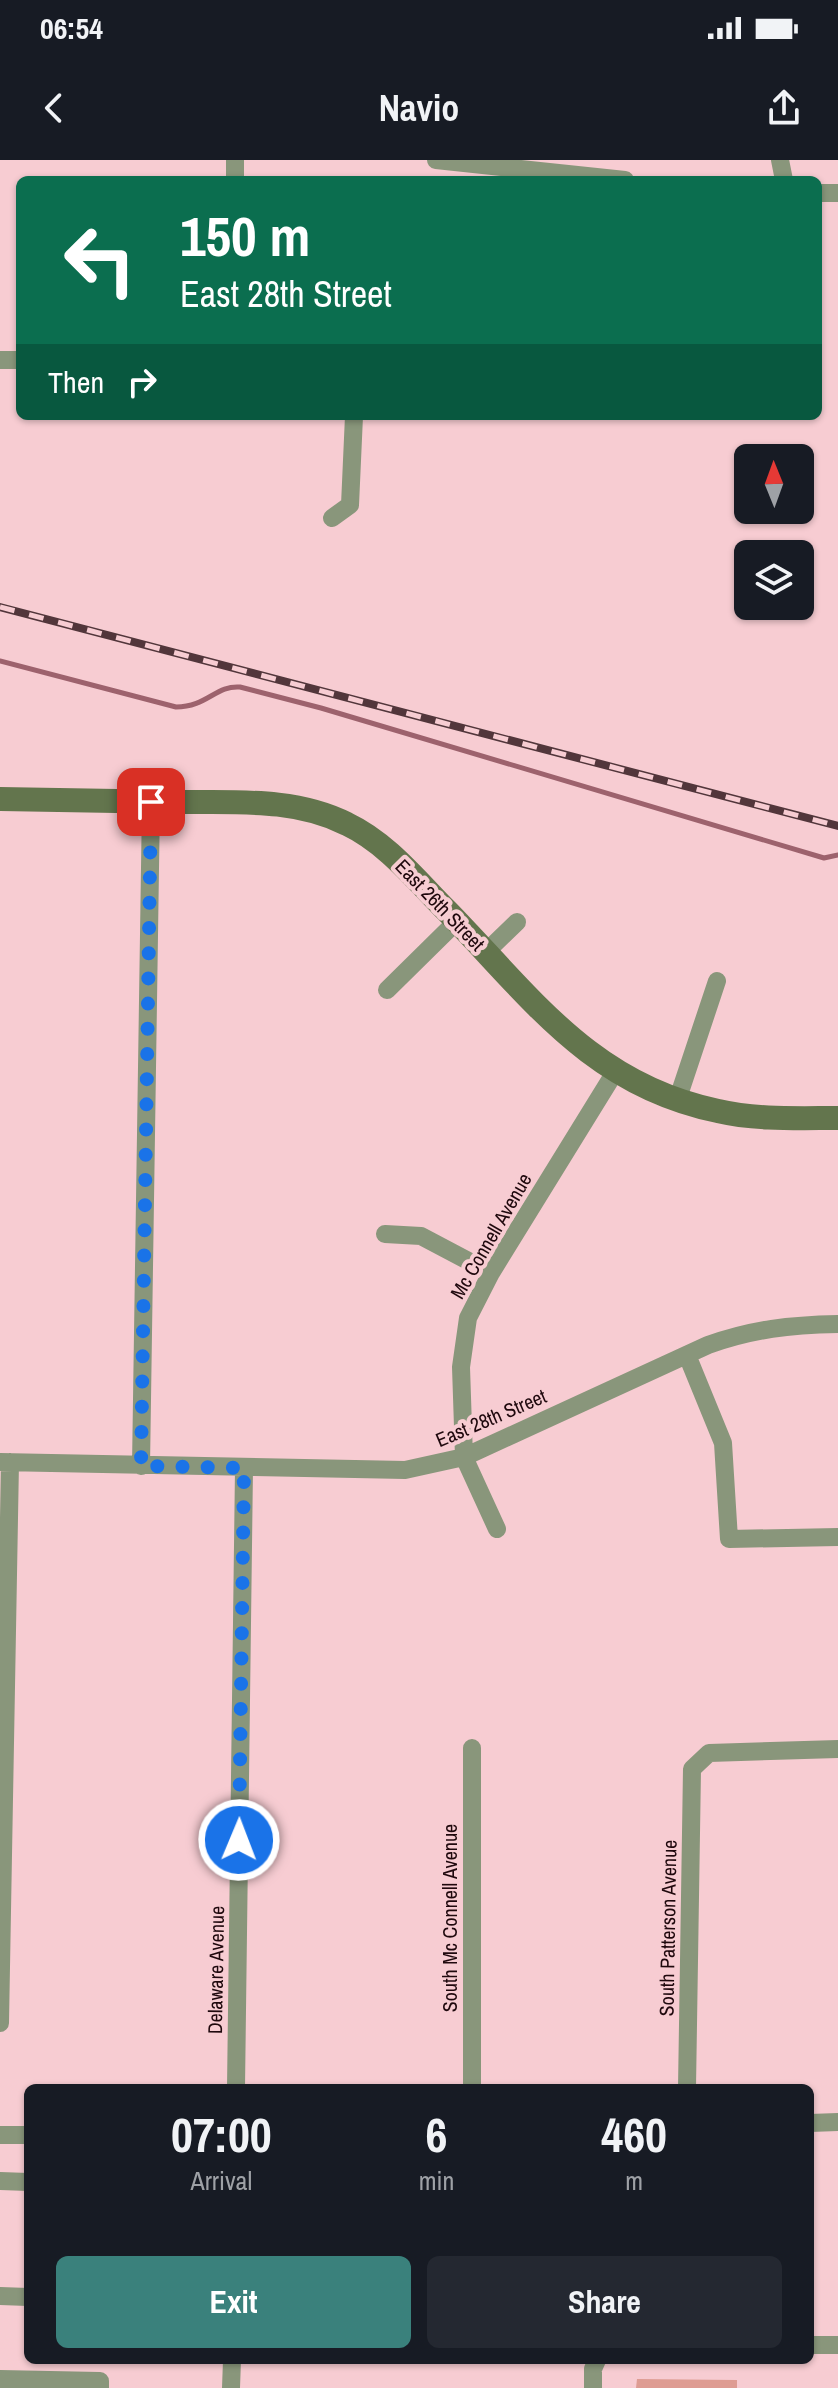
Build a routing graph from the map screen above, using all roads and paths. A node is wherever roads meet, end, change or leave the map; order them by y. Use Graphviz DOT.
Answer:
graph roads {
  1 [pos="436,160"];
  2 [pos="523,166"];
  3 [pos="596,176"];
  4 [pos="354,420"];
  5 [pos="332,518"];
  6 [pos="0,799"];
  7 [pos="151,802"];
  8 [pos="457,921"];
  9 [pos="517,922"];
  10 [pos="486,952"];
  11 [pos="717,981"];
  12 [pos="387,990"];
  13 [pos="615,1072"];
  14 [pos="677,1101"];
  15 [pos="838,1118"];
  16 [pos="385,1234"];
  17 [pos="491,1273"];
  18 [pos="838,1324"];
  19 [pos="687,1355"];
  20 [pos="464,1457"];
  21 [pos="5,1462"];
  22 [pos="141,1466"];
  23 [pos="244,1468"];
  24 [pos="497,1529"];
  25 [pos="838,1537"];
  26 [pos="472,1748"];
  27 [pos="838,1749"];
  28 [pos="0,2023"];
  29 [pos="236,2084"];
  30 [pos="472,2084"];
  31 [pos="687,2084"];
  32 [pos="838,2122"];
  33 [pos="814,2123"];
  34 [pos="0,2135"];
  35 [pos="24,2135"];
  36 [pos="0,2181"];
  37 [pos="24,2182"];
  38 [pos="0,2296"];
  39 [pos="24,2297"];
  40 [pos="814,2345"];
  41 [pos="838,2345"];
  42 [pos="232,2364"];
  43 [pos="595,2364"];
  44 [pos="0,2379"];
  45 [pos="100,2385"];
  46 [pos="231,2388"];
  47 [pos="593,2388"];
  1 -- 2 [label="street"];
  2 -- 3 [label="street"];
  4 -- 5 [label="street"];
  6 -- 7 [label="street, East 26th Street"];
  7 -- 8 [label="street, East 26th Street"];
  7 -- 22 [label="street"];
  8 -- 10 [label="street, East 26th Street"];
  8 -- 12 [label="street"];
  9 -- 10 [label="street"];
  10 -- 13 [label="street, East 26th Street"];
  11 -- 14 [label="street"];
  13 -- 14 [label="street, East 26th Street"];
  13 -- 17 [label="street, Mc Connell Avenue"];
  14 -- 15 [label="street, East 26th Street"];
  16 -- 17 [label="street"];
  17 -- 20 [label="street, Mc Connell Avenue"];
  18 -- 19 [label="street, East 28th Street"];
  19 -- 20 [label="street, East 28th Street"];
  19 -- 25 [label="street"];
  20 -- 23 [label="street, East 28th Street"];
  20 -- 24 [label="street, Mc Connell Avenue"];
  21 -- 22 [label="street, East 28th Street"];
  21 -- 28 [label="street"];
  22 -- 23 [label="street, East 28th Street"];
  23 -- 29 [label="street, Delaware Avenue"];
  26 -- 30 [label="street, South Mc Connell Avenue"];
  27 -- 31 [label="street, South Patterson Avenue"];
  32 -- 33 [label="street"];
  34 -- 35 [label="street"];
  36 -- 37 [label="street"];
  38 -- 39 [label="street"];
  40 -- 41 [label="street"];
  42 -- 46 [label="street"];
  43 -- 47 [label="street"];
  44 -- 45 [label="street"];
}
